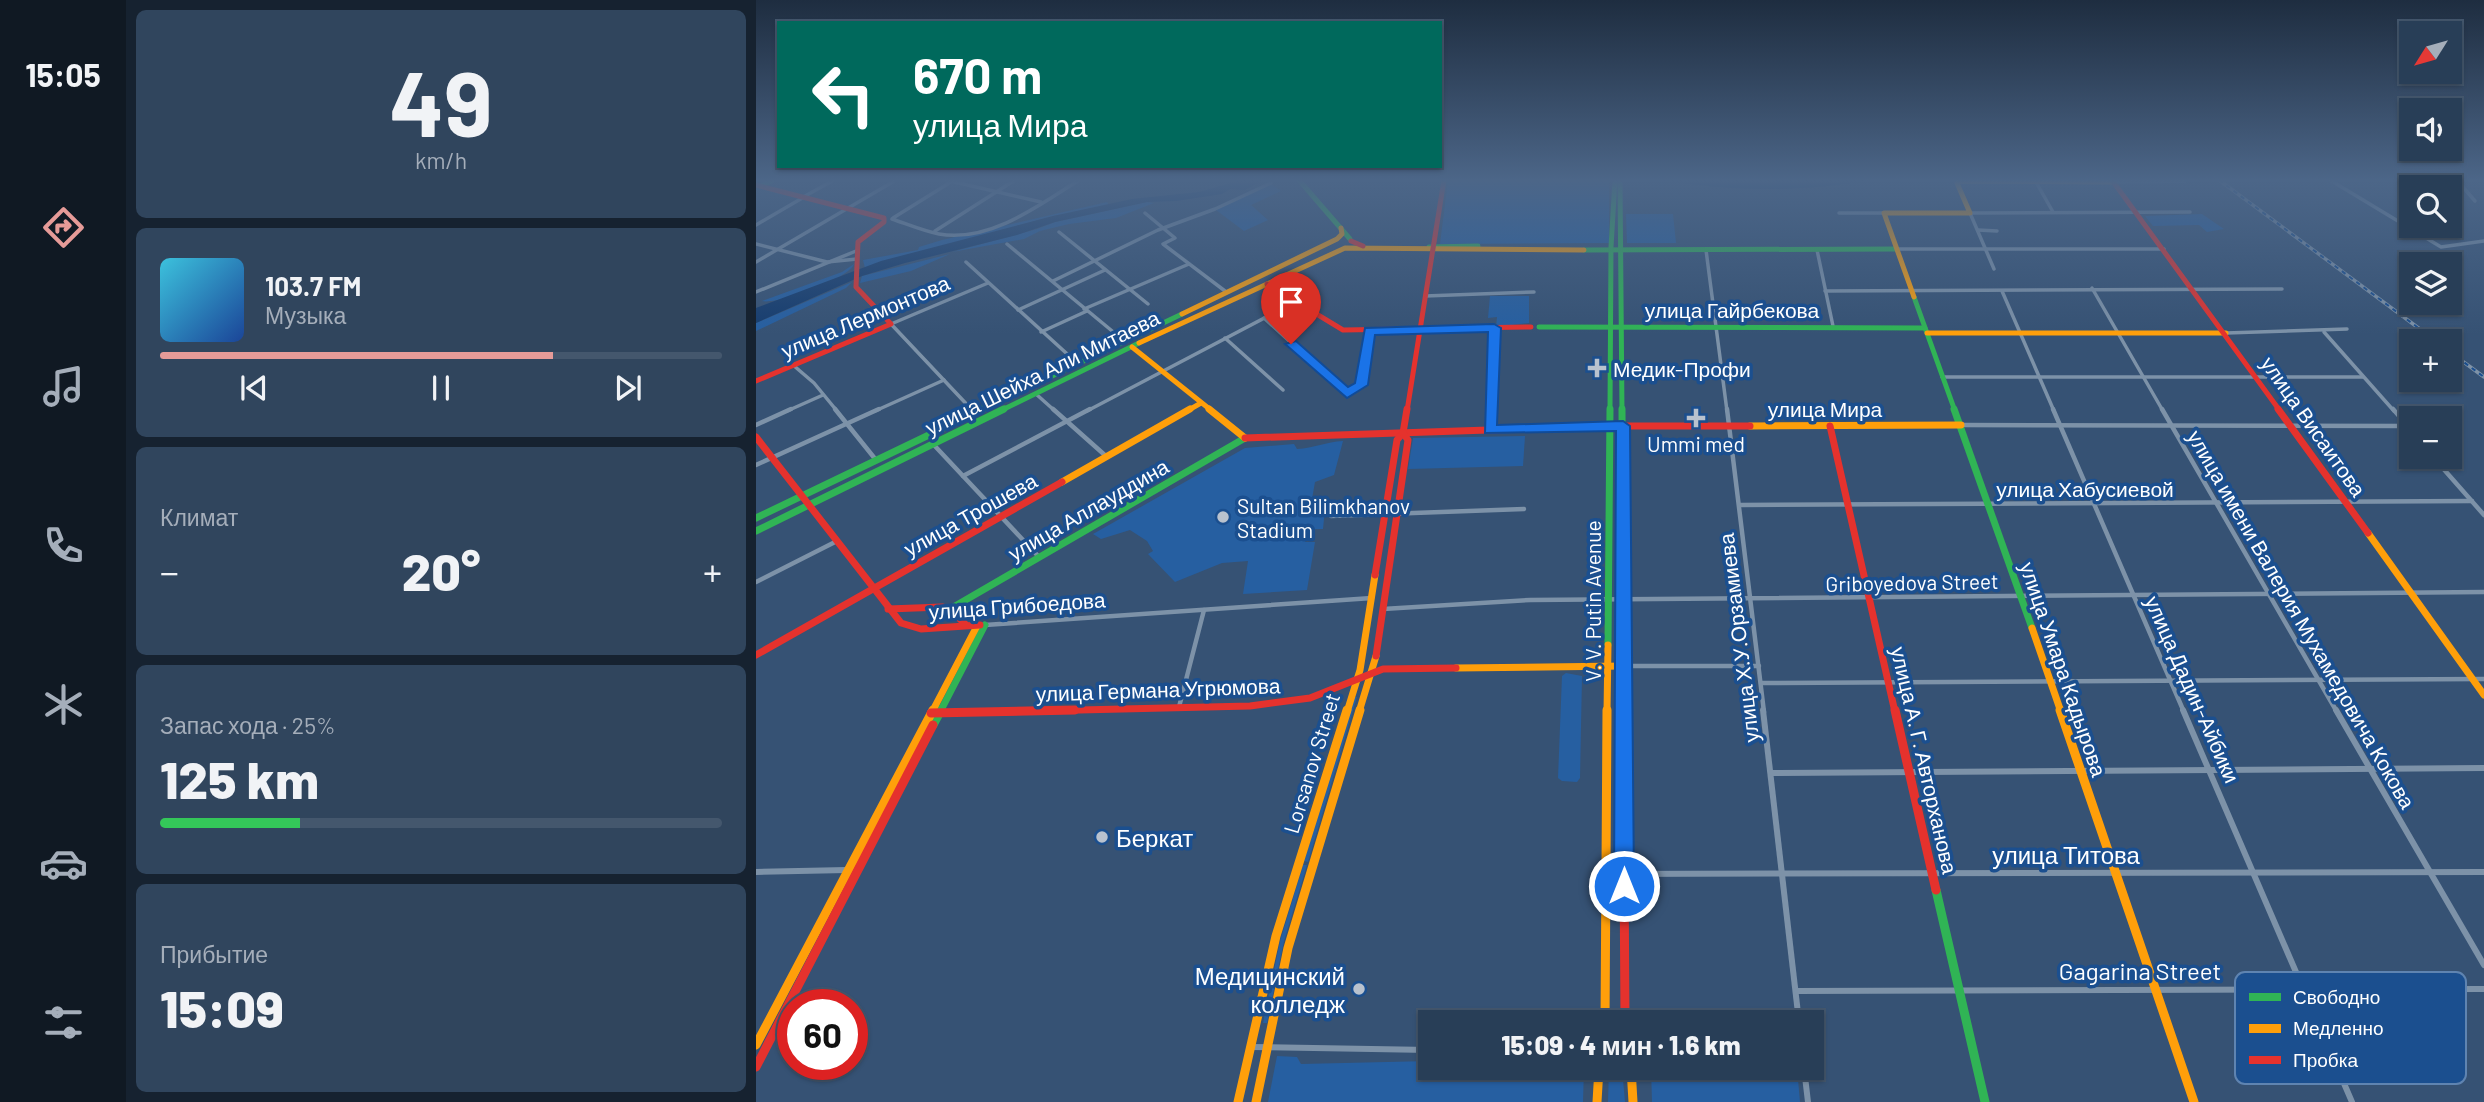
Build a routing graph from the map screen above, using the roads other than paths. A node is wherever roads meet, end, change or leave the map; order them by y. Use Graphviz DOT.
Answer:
graph roads {
  1 [pos="808,231"];
  2 [pos="870,231"];
  3 [pos="936,231"];
  4 [pos="973,231"];
  5 [pos="1157,231"];
  6 [pos="1166,231"];
  7 [pos="1342,231"];
  8 [pos="1344,231"];
  9 [pos="1436,231"];
  10 [pos="1612,231"];
  11 [pos="1620,231"];
  12 [pos="1890,231"];
  13 [pos="1979,231"];
  14 [pos="2152,231"];
  15 [pos="2415,231"];
  16 [pos="1059,232"];
  17 [pos="1337,239"];
  18 [pos="1351,240"];
  19 [pos="2484,241"];
  20 [pos="756,244"];
  21 [pos="1007,244"];
  22 [pos="1345,248"];
  23 [pos="1611,248"];
  24 [pos="1621,248"];
  25 [pos="778,249"];
  26 [pos="1433,249"];
  27 [pos="1706,249"];
  28 [pos="1896,249"];
  29 [pos="1986,249"];
  30 [pos="2165,249"];
  31 [pos="1817,250"];
  32 [pos="857,257"];
  33 [pos="1091,260"];
  34 [pos="824,261"];
  35 [pos="756,262"];
  36 [pos="966,262"];
  37 [pos="1190,264"];
  38 [pos="1994,269"];
  39 [pos="1105,270"];
  40 [pos="1053,281"];
  41 [pos="988,283"];
  42 [pos="1267,284"];
  43 [pos="1132,289"];
  44 [pos="2282,289"];
  45 [pos="1062,290"];
  46 [pos="2093,290"];
  47 [pos="2195,290"];
  48 [pos="1225,291"];
  49 [pos="1825,291"];
  50 [pos="1912,291"];
  51 [pos="2002,291"];
  52 [pos="756,292"];
  53 [pos="1534,292"];
  54 [pos="1425,296"];
  55 [pos="1295,302"];
  56 [pos="1148,304"];
  57 [pos="1018,310"];
  58 [pos="1086,310"];
  59 [pos="1264,318"];
  60 [pos="891,324"];
  61 [pos="1622,326"];
  62 [pos="1716,326"];
  63 [pos="1833,326"];
  64 [pos="1611,327"];
  65 [pos="1494,328"];
  66 [pos="2347,329"];
  67 [pos="1419,330"];
  68 [pos="1041,331"];
  69 [pos="1369,331"];
  70 [pos="1926,331"];
  71 [pos="2021,332"];
  72 [pos="2324,332"];
  73 [pos="2119,333"];
  74 [pos="2226,333"];
  75 [pos="1132,335"];
  76 [pos="1225,338"];
  77 [pos="1121,339"];
  78 [pos="1141,342"];
  79 [pos="1113,344"];
  80 [pos="1132,347"];
  81 [pos="1122,352"];
  82 [pos="1076,362"];
  83 [pos="793,365"];
  84 [pos="1162,372"];
  85 [pos="2039,376"];
  86 [pos="2141,376"];
  87 [pos="2257,376"];
  88 [pos="1942,377"];
  89 [pos="2363,377"];
  90 [pos="944,380"];
  91 [pos="756,381"];
  92 [pos="1283,390"];
  93 [pos="1036,394"];
  94 [pos="823,395"];
  95 [pos="1201,403"];
  96 [pos="974,412"];
  97 [pos="2399,417"];
  98 [pos="1067,422"];
  99 [pos="849,424"];
  100 [pos="756,425"];
  101 [pos="1961,425"];
  102 [pos="2062,425"];
  103 [pos="2172,425"];
  104 [pos="1611,426"];
  105 [pos="1623,426"];
  106 [pos="1730,426"];
  107 [pos="1830,426"];
  108 [pos="2292,426"];
  109 [pos="2399,426"];
  110 [pos="1490,430"];
  111 [pos="1403,433"];
  112 [pos="756,437"];
  113 [pos="1245,438"];
  114 [pos="933,444"];
  115 [pos="1107,457"];
  116 [pos="772,458"];
  117 [pos="876,460"];
  118 [pos="756,466"];
  119 [pos="2444,469"];
  120 [pos="963,476"];
  121 [pos="802,496"];
  122 [pos="2472,501"];
  123 [pos="2346,502"];
  124 [pos="2217,503"];
  125 [pos="1987,504"];
  126 [pos="2094,504"];
  127 [pos="809,505"];
  128 [pos="1740,505"];
  129 [pos="1849,506"];
  130 [pos="1524,509"];
  131 [pos="1386,514"];
  132 [pos="1397,514"];
  133 [pos="2484,515"];
  134 [pos="1331,516"];
  135 [pos="1002,517"];
  136 [pos="756,518"];
  137 [pos="756,531"];
  138 [pos="838,541"];
  139 [pos="1039,557"];
  140 [pos="756,582"];
  141 [pos="874,589"];
  142 [pos="2484,592"];
  143 [pos="2411,594"];
  144 [pos="2133,595"];
  145 [pos="2270,595"];
  146 [pos="2021,596"];
  147 [pos="1373,598"];
  148 [pos="1751,598"];
  149 [pos="1871,599"];
  150 [pos="1610,601"];
  151 [pos="1623,601"];
  152 [pos="888,609"];
  153 [pos="950,609"];
  154 [pos="1383,609"];
  155 [pos="1204,610"];
  156 [pos="977,626"];
  157 [pos="756,655"];
  158 [pos="1624,666"];
  159 [pos="1759,666"];
  160 [pos="1609,667"];
  161 [pos="1373,671"];
  162 [pos="2484,679"];
  163 [pos="2051,680"];
  164 [pos="2170,680"];
  165 [pos="2473,680"];
  166 [pos="2321,681"];
  167 [pos="1354,682"];
  168 [pos="1889,682"];
  169 [pos="1761,683"];
  170 [pos="2484,695"];
  171 [pos="1179,709"];
  172 [pos="940,712"];
  173 [pos="931,713"];
  174 [pos="2371,768"];
  175 [pos="2484,768"];
  176 [pos="2210,771"];
  177 [pos="1910,772"];
  178 [pos="2081,772"];
  179 [pos="1772,773"];
  180 [pos="848,870"];
  181 [pos="858,870"];
  182 [pos="756,872"];
  183 [pos="2429,872"];
  184 [pos="2484,872"];
  185 [pos="1783,873"];
  186 [pos="2114,873"];
  187 [pos="2253,873"];
  188 [pos="1607,874"];
  189 [pos="1624,874"];
  190 [pos="1932,874"];
  191 [pos="2484,965"];
  192 [pos="2295,972"];
  193 [pos="2153,989"];
  194 [pos="2235,989"];
  195 [pos="2466,989"];
  196 [pos="2484,989"];
  197 [pos="1959,991"];
  198 [pos="1796,992"];
  199 [pos="1605,1010"];
  200 [pos="1625,1010"];
  201 [pos="1798,1010"];
  202 [pos="756,1045"];
  203 [pos="1250,1047"];
  204 [pos="1267,1048"];
  205 [pos="1418,1050"];
  206 [pos="756,1067"];
  207 [pos="1598,1080"];
  208 [pos="1633,1080"];
  209 [pos="1805,1080"];
  210 [pos="2344,1084"];
  211 [pos="1596,1100"];
  212 [pos="1238,1102"];
  213 [pos="1256,1102"];
  214 [pos="1636,1102"];
  215 [pos="1808,1102"];
  216 [pos="1985,1102"];
  217 [pos="2194,1102"];
  218 [pos="2352,1102"];
  1 -- 25 [label="street"];
  2 -- 32 [label="main road"];
  3 -- 4 [label="street"];
  5 -- 33 [label="street"];
  6 -- 37 [label="street"];
  7 -- 17 [label="main road"];
  8 -- 18 [label="main road"];
  9 -- 26 [label="main road, Lorsanov Street"];
  10 -- 23 [label="main road, V. V. Putin Avenue"];
  11 -- 24 [label="main road, V. V. Putin Avenue"];
  12 -- 28 [label="main road, улица Умара Кадырова"];
  13 -- 29 [label="street"];
  14 -- 30 [label="main road, улица Висаитова"];
  15 -- 19 [label="street"];
  16 -- 33 [label="street"];
  17 -- 18 [label="main road"];
  17 -- 22 [label="main road"];
  17 -- 48 [label="main road, улица Шейха Али Митаева"];
  18 -- 22 [label="main road"];
  18 -- 26 [label="main road"];
  20 -- 25 [label="street"];
  21 -- 40 [label="street"];
  22 -- 26 [label="main road"];
  22 -- 42 [label="main road, улица Шейха Али Митаева"];
  23 -- 24 [label="main road"];
  23 -- 26 [label="main road"];
  23 -- 64 [label="main road, V. V. Putin Avenue"];
  24 -- 27 [label="main road"];
  24 -- 61 [label="main road, V. V. Putin Avenue"];
  25 -- 34 [label="street"];
  25 -- 35 [label="street"];
  26 -- 54 [label="main road, Lorsanov Street"];
  27 -- 28 [label="main road"];
  27 -- 31 [label="main road"];
  27 -- 62 [label="street, улица Х.У.Орзамиева"];
  28 -- 29 [label="street"];
  28 -- 31 [label="main road"];
  28 -- 50 [label="main road, улица Умара Кадырова"];
  29 -- 30 [label="street"];
  29 -- 38 [label="street"];
  30 -- 47 [label="main road, улица Висаитова"];
  31 -- 49 [label="street"];
  32 -- 34 [label="street"];
  32 -- 34 [label="street"];
  32 -- 60 [label="main road"];
  33 -- 39 [label="street"];
  33 -- 40 [label="street"];
  34 -- 52 [label="street"];
  36 -- 41 [label="street"];
  37 -- 43 [label="street"];
  37 -- 48 [label="street"];
  39 -- 43 [label="street"];
  39 -- 45 [label="street"];
  40 -- 45 [label="street"];
  41 -- 57 [label="street"];
  41 -- 60 [label="street, улица Лермонтова"];
  42 -- 55 [label="main road, улица Гайрбекова"];
  42 -- 78 [label="main road, улица Шейха Али Митаева"];
  43 -- 56 [label="street"];
  43 -- 58 [label="street"];
  44 -- 47 [label="street"];
  45 -- 57 [label="street"];
  45 -- 58 [label="street"];
  46 -- 47 [label="street"];
  46 -- 51 [label="street"];
  46 -- 73 [label="street, улица имени Валерия Мухамедовича Кокова"];
  47 -- 74 [label="main road, улица Висаитова"];
  48 -- 75 [label="main road, улица Шейха Али Митаева"];
  49 -- 50 [label="street"];
  49 -- 63 [label="street"];
  50 -- 51 [label="street"];
  50 -- 70 [label="main road, улица Умара Кадырова"];
  51 -- 71 [label="street, улица Дадин-Айбики"];
  53 -- 54 [label="street"];
  54 -- 67 [label="main road, Lorsanov Street"];
  55 -- 59 [label="street"];
  55 -- 69 [label="main road, улица Гайрбекова"];
  57 -- 68 [label="street"];
  58 -- 68 [label="street"];
  58 -- 77 [label="street"];
  59 -- 69 [label="street"];
  59 -- 76 [label="street"];
  60 -- 83 [label="main road, улица Лермонтова"];
  60 -- 90 [label="street"];
  61 -- 62 [label="main road, улица Гайрбекова"];
  61 -- 64 [label="main road, улица Гайрбекова"];
  61 -- 105 [label="main road, V. V. Putin Avenue"];
  62 -- 63 [label="main road, улица Гайрбекова"];
  62 -- 106 [label="street, улица Х.У.Орзамиева"];
  63 -- 70 [label="main road, улица Гайрбекова"];
  64 -- 65 [label="main road, улица Гайрбекова"];
  64 -- 104 [label="main road, V. V. Putin Avenue"];
  65 -- 67 [label="main road, улица Гайрбекова"];
  65 -- 110 [label="street"];
  66 -- 72 [label="street"];
  67 -- 69 [label="main road, улица Гайрбекова"];
  67 -- 111 [label="main road, Lorsanov Street"];
  68 -- 82 [label="street"];
  70 -- 71 [label="main road, улица Гайрбекова"];
  70 -- 88 [label="main road, улица Умара Кадырова"];
  71 -- 73 [label="main road, улица Гайрбекова"];
  71 -- 85 [label="street, улица Дадин-Айбики"];
  72 -- 74 [label="street"];
  72 -- 89 [label="street"];
  73 -- 74 [label="main road, улица Гайрбекова"];
  73 -- 86 [label="street, улица имени Валерия Мухамедовича Кокова"];
  74 -- 87 [label="main road, улица Висаитова"];
  75 -- 77 [label="main road, улица Шейха Али Митаева"];
  75 -- 78 [label="main road"];
  76 -- 84 [label="street"];
  76 -- 92 [label="street"];
  77 -- 79 [label="main road, улица Шейха Али Митаева"];
  78 -- 80 [label="main road, улица Шейха Али Митаева"];
  79 -- 81 [label="main road"];
  79 -- 82 [label="main road, улица Шейха Али Митаева"];
  80 -- 81 [label="main road, улица Шейха Али Митаева"];
  80 -- 84 [label="main road"];
  81 -- 93 [label="main road, улица Шейха Али Митаева"];
  82 -- 96 [label="main road, улица Шейха Али Митаева"];
  83 -- 91 [label="main road, улица Лермонтова"];
  83 -- 94 [label="street"];
  84 -- 95 [label="main road"];
  84 -- 98 [label="street"];
  85 -- 86 [label="street"];
  85 -- 88 [label="street"];
  85 -- 102 [label="street, улица Дадин-Айбики"];
  86 -- 87 [label="street"];
  86 -- 103 [label="street, улица имени Валерия Мухамедовича Кокова"];
  87 -- 89 [label="street"];
  87 -- 108 [label="main road, улица Висаитова"];
  88 -- 101 [label="main road, улица Умара Кадырова"];
  89 -- 97 [label="street"];
  90 -- 96 [label="street"];
  90 -- 99 [label="street"];
  93 -- 98 [label="street"];
  93 -- 114 [label="main road, улица Шейха Али Митаева"];
  94 -- 99 [label="street"];
  94 -- 100 [label="street"];
  95 -- 113 [label="main road"];
  95 -- 115 [label="main road, улица Трошева"];
  96 -- 117 [label="main road, улица Шейха Али Митаева"];
  98 -- 115 [label="street"];
  98 -- 120 [label="street"];
  99 -- 116 [label="street"];
  99 -- 117 [label="street"];
  101 -- 102 [label="street, улица Мира"];
  101 -- 107 [label="main road, улица Мира"];
  101 -- 125 [label="main road, улица Умара Кадырова"];
  102 -- 103 [label="street, улица Мира"];
  102 -- 126 [label="street, улица Дадин-Айбики"];
  103 -- 108 [label="street, улица Мира"];
  103 -- 124 [label="street, улица имени Валерия Мухамедовича Кокова"];
  104 -- 105 [label="main road, улица Мира"];
  104 -- 110 [label="main road, улица Мира"];
  104 -- 150 [label="main road, V. V. Putin Avenue"];
  105 -- 106 [label="main road, улица Мира"];
  105 -- 151 [label="main road, V. V. Putin Avenue"];
  106 -- 107 [label="main road, улица Мира"];
  106 -- 128 [label="street, улица Х.У.Орзамиева"];
  107 -- 129 [label="main road, улица А. Г. Авторханова"];
  108 -- 109 [label="street, улица Мира"];
  108 -- 123 [label="main road, улица Висаитова"];
  110 -- 111 [label="main road, улица Мира"];
  111 -- 113 [label="main road, улица Мира"];
  111 -- 131 [label="main road, Lorsanov Street"];
  111 -- 132 [label="main road, Lorsanov Street"];
  112 -- 116 [label="main road, улица Грибоедова"];
  113 -- 139 [label="main road, улица Аллауддина"];
  114 -- 120 [label="street"];
  114 -- 127 [label="main road, улица Шейха Али Митаева"];
  115 -- 135 [label="main road, улица Трошева"];
  116 -- 118 [label="street"];
  116 -- 121 [label="main road, улица Грибоедова"];
  117 -- 121 [label="main road, улица Шейха Али Митаева"];
  119 -- 122 [label="street"];
  120 -- 135 [label="street"];
  121 -- 127 [label="main road, улица Грибоедова"];
  121 -- 136 [label="main road, улица Шейха Али Митаева"];
  122 -- 123 [label="street, улица Хабусиевой"];
  122 -- 133 [label="street"];
  123 -- 124 [label="street, улица Хабусиевой"];
  123 -- 143 [label="main road, улица Висаитова"];
  124 -- 126 [label="street, улица Хабусиевой"];
  124 -- 145 [label="street, улица имени Валерия Мухамедовича Кокова"];
  125 -- 126 [label="street, улица Хабусиевой"];
  125 -- 129 [label="street, улица Хабусиевой"];
  125 -- 146 [label="main road, улица Умара Кадырова"];
  126 -- 144 [label="street, улица Дадин-Айбики"];
  127 -- 137 [label="main road, улица Шейха Али Митаева"];
  127 -- 138 [label="main road, улица Грибоедова"];
  128 -- 129 [label="street, улица Хабусиевой"];
  128 -- 148 [label="street, улица Х.У.Орзамиева"];
  129 -- 149 [label="main road, улица А. Г. Авторханова"];
  130 -- 132 [label="street"];
  131 -- 132 [label="street"];
  131 -- 134 [label="street"];
  131 -- 147 [label="main road, Lorsanov Street"];
  132 -- 154 [label="main road, Lorsanov Street"];
  135 -- 139 [label="street"];
  135 -- 141 [label="main road, улица Трошева"];
  138 -- 140 [label="street"];
  138 -- 141 [label="main road, улица Грибоедова"];
  139 -- 153 [label="main road, улица Аллауддина"];
  141 -- 152 [label="main road, улица Грибоедова"];
  141 -- 157 [label="main road, улица Трошева"];
  142 -- 143 [label="street, Griboyedova Street"];
  143 -- 145 [label="street, Griboyedova Street"];
  143 -- 165 [label="main road, улица Висаитова"];
  144 -- 145 [label="street, Griboyedova Street"];
  144 -- 146 [label="street, Griboyedova Street"];
  144 -- 164 [label="street, улица Дадин-Айбики"];
  145 -- 166 [label="street, улица имени Валерия Мухамедовича Кокова"];
  146 -- 149 [label="street, Griboyedova Street"];
  146 -- 163 [label="main road, улица Умара Кадырова"];
  147 -- 155 [label="street, улица Грибоедова"];
  147 -- 167 [label="main road, Lorsanov Street"];
  148 -- 149 [label="street, Griboyedova Street"];
  148 -- 151 [label="street, Griboyedova Street"];
  148 -- 159 [label="street, улица Х.У.Орзамиева"];
  149 -- 168 [label="main road, улица А. Г. Авторханова"];
  150 -- 151 [label="street, Griboyedova Street"];
  150 -- 154 [label="street, Griboyedova Street"];
  150 -- 160 [label="main road, V. V. Putin Avenue"];
  151 -- 158 [label="main road, V. V. Putin Avenue"];
  152 -- 153 [label="main road"];
  152 -- 156 [label="main road, улица Грибоедова"];
  153 -- 156 [label="main road"];
  154 -- 161 [label="main road, Lorsanov Street"];
  155 -- 156 [label="street, улица Грибоедова"];
  155 -- 171 [label="street"];
  156 -- 172 [label="main road"];
  156 -- 173 [label="main road"];
  158 -- 159 [label="street, улица Германа Угрюмова"];
  158 -- 160 [label="main road, улица Германа Угрюмова"];
  158 -- 189 [label="main road, V. V. Putin Avenue"];
  159 -- 169 [label="street, улица Х.У.Орзамиева"];
  160 -- 161 [label="main road, улица Германа Угрюмова"];
  160 -- 188 [label="main road, V. V. Putin Avenue"];
  161 -- 167 [label="main road, улица Германа Угрюмова"];
  161 -- 204 [label="main road, Lorsanov Street"];
  162 -- 165 [label="street"];
  163 -- 164 [label="street"];
  163 -- 168 [label="street"];
  163 -- 178 [label="main road, улица Умара Кадырова"];
  164 -- 166 [label="street"];
  164 -- 176 [label="street, улица Дадин-Айбики"];
  165 -- 166 [label="street"];
  165 -- 170 [label="main road, улица Висаитова"];
  166 -- 174 [label="street, улица имени Валерия Мухамедовича Кокова"];
  167 -- 171 [label="main road, улица Германа Угрюмова"];
  167 -- 203 [label="main road, Lorsanov Street"];
  168 -- 169 [label="street"];
  168 -- 177 [label="main road, улица А. Г. Авторханова"];
  169 -- 179 [label="street, улица Х.У.Орзамиева"];
  171 -- 172 [label="main road, улица Германа Угрюмова"];
  172 -- 173 [label="main road, улица Германа Угрюмова"];
  172 -- 181 [label="main road"];
  173 -- 180 [label="main road"];
  174 -- 175 [label="street"];
  174 -- 176 [label="street"];
  174 -- 183 [label="street, улица имени Валерия Мухамедовича Кокова"];
  176 -- 178 [label="street"];
  176 -- 187 [label="street, улица Дадин-Айбики"];
  177 -- 178 [label="street"];
  177 -- 179 [label="street"];
  177 -- 190 [label="main road, улица А. Г. Авторханова"];
  178 -- 186 [label="main road, улица Умара Кадырова"];
  179 -- 185 [label="street, улица Х.У.Орзамиева"];
  180 -- 181 [label="street"];
  180 -- 182 [label="street"];
  180 -- 202 [label="main road"];
  181 -- 206 [label="main road"];
  183 -- 184 [label="street, улица Титова"];
  183 -- 187 [label="street, улица Титова"];
  183 -- 191 [label="street, улица имени Валерия Мухамедовича Кокова"];
  185 -- 189 [label="street, улица Титова"];
  185 -- 190 [label="street, улица Титова"];
  185 -- 198 [label="street, улица Х.У.Орзамиева"];
  186 -- 187 [label="street, улица Титова"];
  186 -- 190 [label="street, улица Титова"];
  186 -- 193 [label="main road, улица Умара Кадырова"];
  187 -- 192 [label="street, улица Дадин-Айбики"];
  188 -- 189 [label="street, улица Титова"];
  188 -- 199 [label="main road, V. V. Putin Avenue"];
  189 -- 200 [label="main road, V. V. Putin Avenue"];
  190 -- 197 [label="main road, улица А. Г. Авторханова"];
  193 -- 194 [label="street, Gagarina Street"];
  193 -- 197 [label="street, Gagarina Street"];
  193 -- 217 [label="main road, улица Умара Кадырова"];
  195 -- 196 [label="street, Gagarina Street"];
  197 -- 198 [label="street, Gagarina Street"];
  197 -- 216 [label="main road, улица А. Г. Авторханова"];
  198 -- 201 [label="street, улица Х.У.Орзамиева"];
  203 -- 204 [label="street"];
  203 -- 212 [label="main road, Lorsanov Street"];
  204 -- 205 [label="street"];
  204 -- 213 [label="main road, Lorsanov Street"];
  207 -- 211 [label="main road"];
  208 -- 214 [label="main road"];
  209 -- 215 [label="street"];
  210 -- 218 [label="street, улица Дадин-Айбики"];
}
